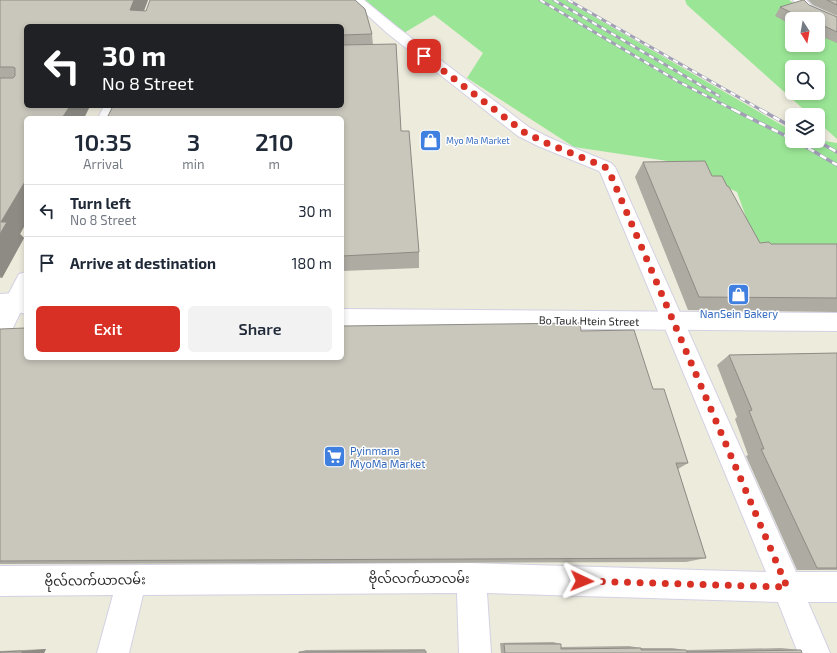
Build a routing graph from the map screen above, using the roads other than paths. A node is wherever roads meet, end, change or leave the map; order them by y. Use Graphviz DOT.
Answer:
graph roads {
  1 [pos="356,0"];
  2 [pos="799,0"];
  3 [pos="837,23"];
  4 [pos="402,56"];
  5 [pos="424,56"];
  6 [pos="24,284"];
  7 [pos="13,303"];
  8 [pos="344,318"];
  9 [pos="672,322"];
  10 [pos="837,322"];
  11 [pos="0,331"];
  12 [pos="471,578"];
  13 [pos="132,579"];
  14 [pos="0,581"];
  15 [pos="787,587"];
  16 [pos="837,587"];
  17 [pos="113,653"];
  18 [pos="475,653"];
  19 [pos="814,653"];
  1 -- 5 [label="street"];
  2 -- 3 [label="street"];
  4 -- 5 [label="street"];
  5 -- 9 [label="street"];
  6 -- 7 [label="street"];
  7 -- 11 [label="street"];
  8 -- 9 [label="street, Bo Tauk Htein Street"];
  9 -- 10 [label="street, Bo Tauk Htein Street"];
  9 -- 15 [label="street"];
  12 -- 13 [label="street, ဗိုလ်လက်ယာလမ်း"];
  12 -- 15 [label="street, ဗိုလ်လက်ယာလမ်း"];
  12 -- 18 [label="street"];
  13 -- 14 [label="street, ဗိုလ်လက်ယာလမ်း"];
  13 -- 17 [label="street"];
  15 -- 16 [label="street, ဗိုလ်လက်ယာလမ်း"];
  15 -- 19 [label="street"];
}
